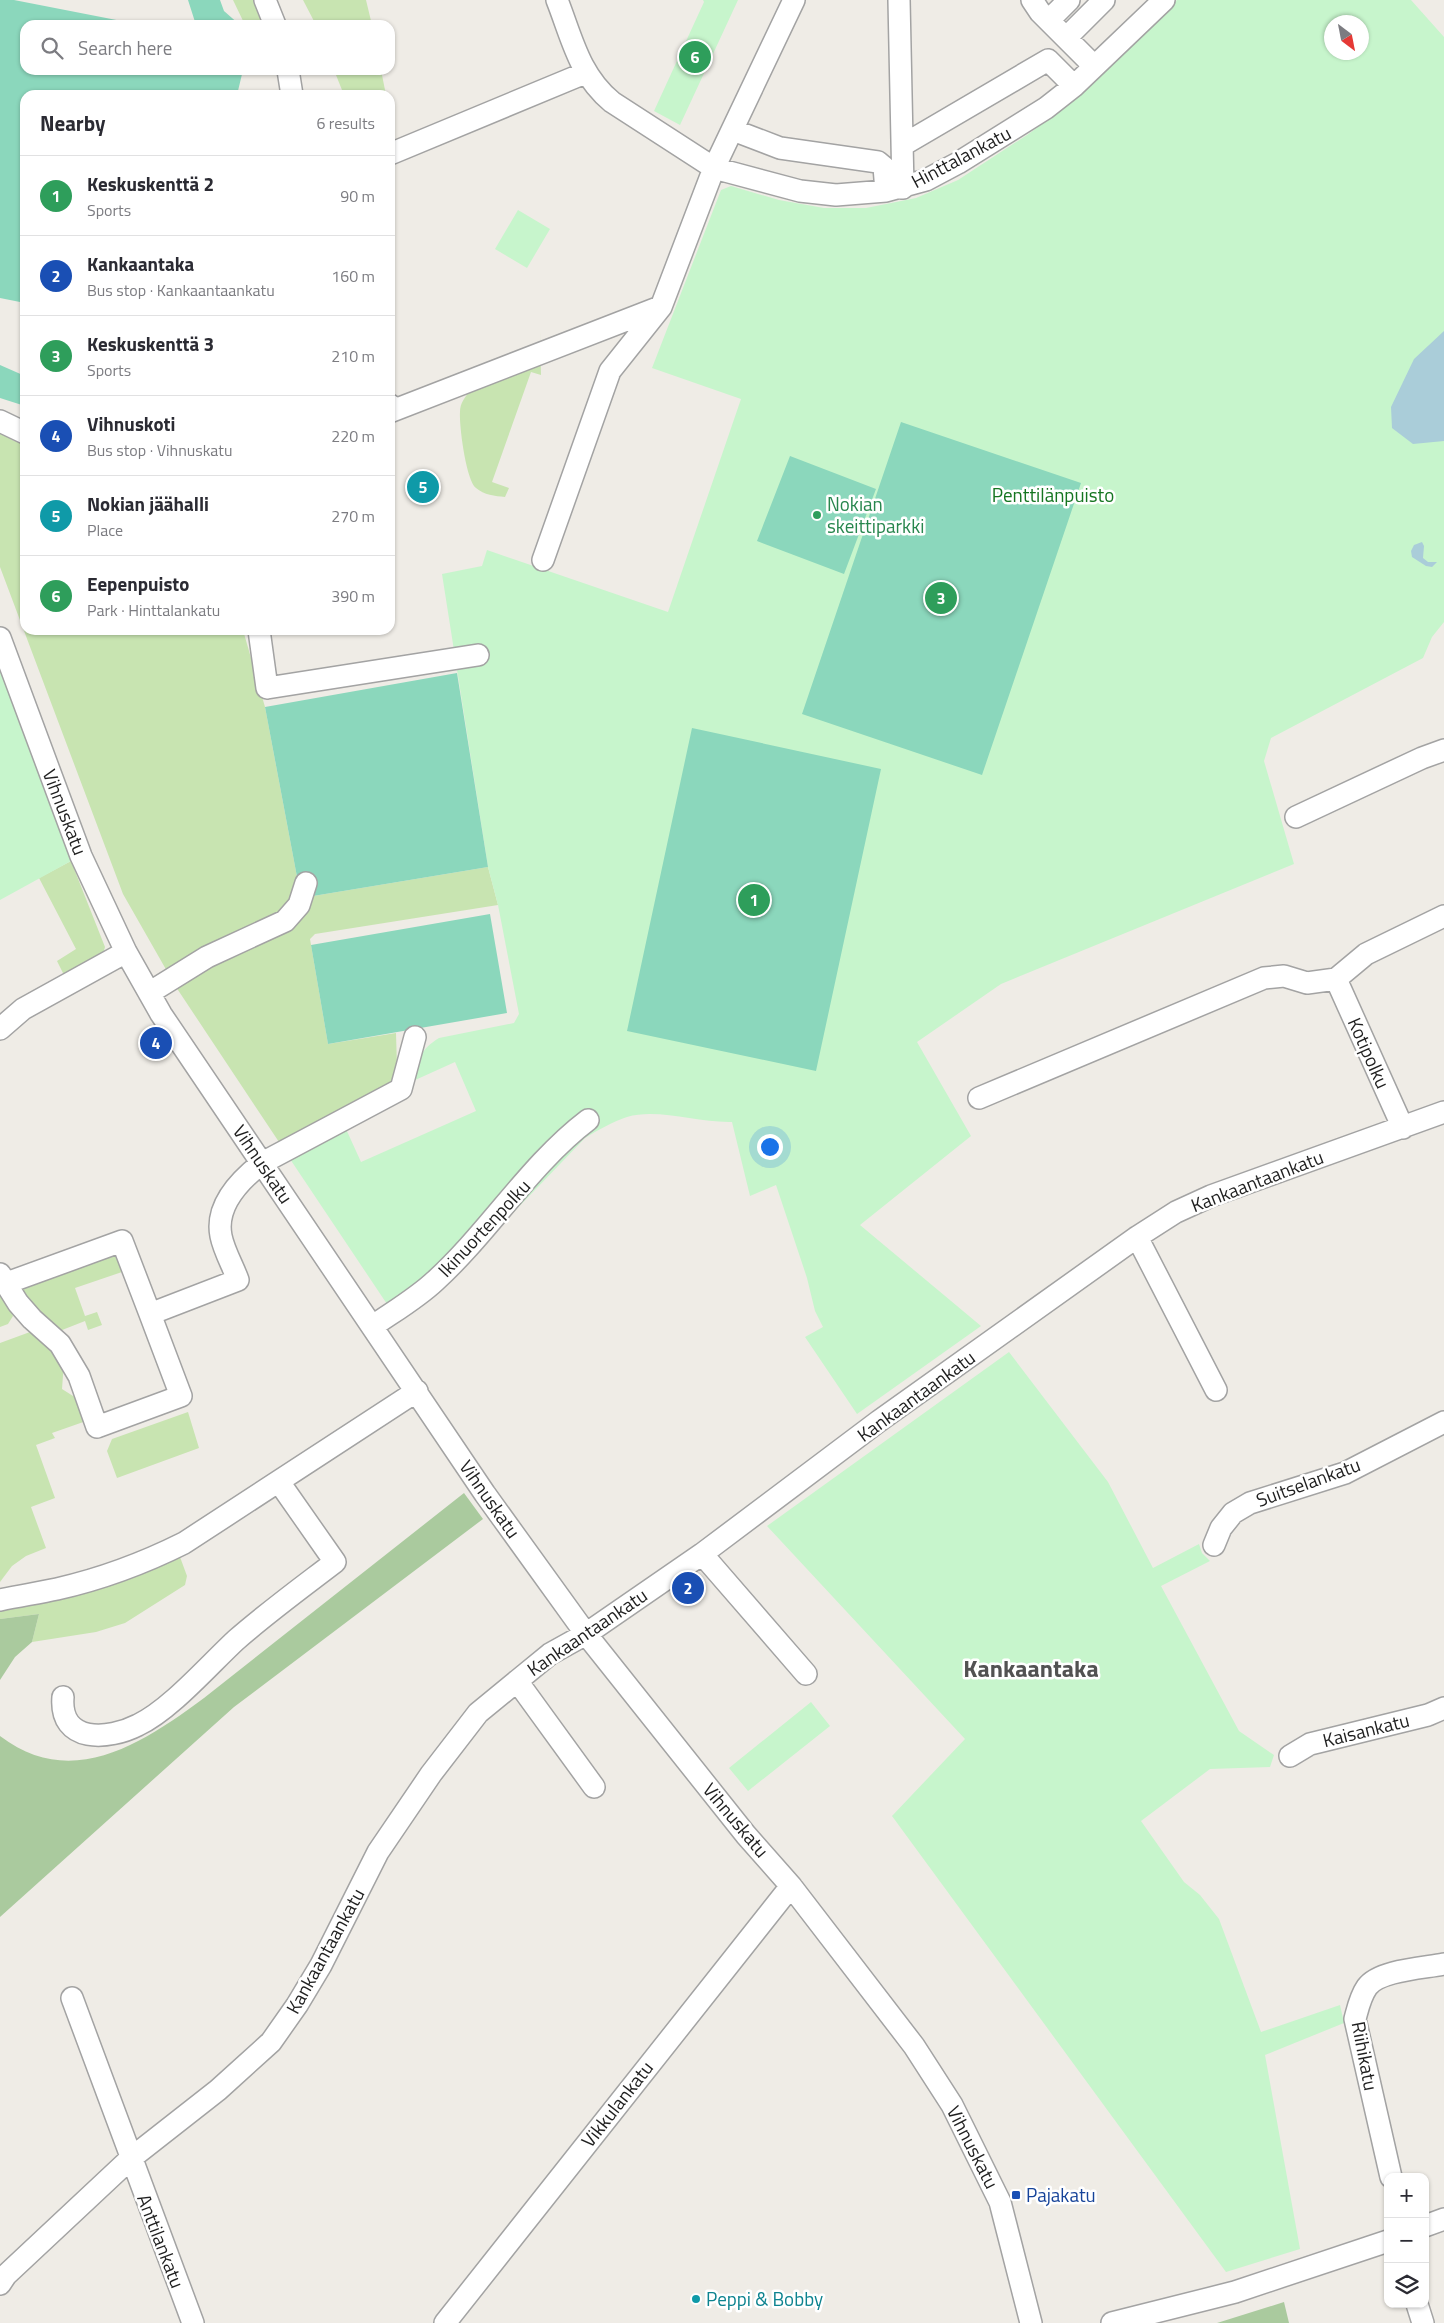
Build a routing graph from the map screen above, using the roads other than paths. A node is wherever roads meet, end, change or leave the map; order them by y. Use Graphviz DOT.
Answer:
graph roads {
  1 [pos="265,0"];
  2 [pos="557,0"];
  3 [pos="794,0"];
  4 [pos="899,0"];
  5 [pos="1032,0"];
  6 [pos="1069,0"];
  7 [pos="1104,0"];
  8 [pos="1164,0"];
  9 [pos="273,20"];
  10 [pos="1049,20"];
  11 [pos="1066,38"];
  12 [pos="1094,66"];
  13 [pos="585,73"];
  14 [pos="289,75"];
  15 [pos="1074,86"];
  16 [pos="291,90"];
  17 [pos="733,130"];
  18 [pos="903,146"];
  19 [pos="395,152"];
  20 [pos="714,168"];
  21 [pos="895,189"];
  22 [pos="661,307"];
  23 [pos="395,410"];
  24 [pos="0,421"];
  25 [pos="20,431"];
  26 [pos="543,560"];
  27 [pos="260,635"];
  28 [pos="0,638"];
  29 [pos="478,655"];
  30 [pos="1444,750"];
  31 [pos="1296,817"];
  32 [pos="306,883"];
  33 [pos="1444,916"];
  34 [pos="126,952"];
  35 [pos="1336,979"];
  36 [pos="149,993"];
  37 [pos="0,1029"];
  38 [pos="414,1037"];
  39 [pos="979,1098"];
  40 [pos="1444,1112"];
  41 [pos="588,1120"];
  42 [pos="1403,1128"];
  43 [pos="262,1163"];
  44 [pos="1137,1237"];
  45 [pos="2,1279"];
  46 [pos="150,1314"];
  47 [pos="373,1326"];
  48 [pos="1216,1390"];
  49 [pos="416,1391"];
  50 [pos="1444,1422"];
  51 [pos="279,1482"];
  52 [pos="1214,1545"];
  53 [pos="702,1554"];
  54 [pos="0,1600"];
  55 [pos="586,1634"];
  56 [pos="806,1674"];
  57 [pos="517,1681"];
  58 [pos="64,1697"];
  59 [pos="1444,1708"];
  60 [pos="1290,1756"];
  61 [pos="594,1787"];
  62 [pos="791,1886"];
  63 [pos="1444,1964"];
  64 [pos="72,1998"];
  65 [pos="130,2159"];
  66 [pos="1390,2173"];
  67 [pos="1444,2219"];
  68 [pos="1429,2225"];
  69 [pos="1384,2242"];
  70 [pos="0,2284"];
  71 [pos="1418,2308"];
  72 [pos="193,2323"];
  73 [pos="445,2323"];
  74 [pos="1031,2323"];
  75 [pos="1112,2323"];
  76 [pos="1422,2323"];
  1 -- 9 [label="street"];
  2 -- 13 [label="street, Hinttalankatu"];
  3 -- 17 [label="street"];
  4 -- 18 [label="street"];
  5 -- 10 [label="street"];
  6 -- 10 [label="street"];
  7 -- 11 [label="street"];
  8 -- 12 [label="street, Hinttalankatu"];
  10 -- 11 [label="street"];
  11 -- 12 [label="street"];
  12 -- 15 [label="street, Hinttalankatu"];
  13 -- 19 [label="street"];
  13 -- 20 [label="street, Hinttalankatu"];
  14 -- 16 [label="street"];
  15 -- 18 [label="street"];
  15 -- 21 [label="street, Hinttalankatu"];
  17 -- 20 [label="street"];
  17 -- 21 [label="street"];
  18 -- 21 [label="street"];
  20 -- 21 [label="street, Hinttalankatu"];
  20 -- 22 [label="street"];
  22 -- 23 [label="street"];
  22 -- 26 [label="street"];
  24 -- 25 [label="street"];
  27 -- 29 [label="street"];
  28 -- 34 [label="street, Vihnuskatu"];
  30 -- 31 [label="street"];
  32 -- 36 [label="street"];
  33 -- 35 [label="street"];
  34 -- 36 [label="street, Vihnuskatu"];
  34 -- 37 [label="street"];
  35 -- 39 [label="street"];
  35 -- 42 [label="street, Kotipolku"];
  36 -- 43 [label="street, Vihnuskatu"];
  38 -- 43 [label="street"];
  40 -- 42 [label="street, Kankaantaankatu"];
  41 -- 47 [label="street, Ikinuortenpolku"];
  42 -- 44 [label="street, Kankaantaankatu"];
  43 -- 46 [label="street"];
  43 -- 47 [label="street, Vihnuskatu"];
  44 -- 48 [label="street"];
  44 -- 53 [label="street, Kankaantaankatu"];
  45 -- 46 [label="street"];
  45 -- 46 [label="street"];
  47 -- 49 [label="street, Vihnuskatu"];
  49 -- 51 [label="street"];
  49 -- 55 [label="street, Vihnuskatu"];
  50 -- 52 [label="street, Suitselankatu"];
  51 -- 54 [label="street"];
  51 -- 58 [label="street"];
  53 -- 55 [label="street, Kankaantaankatu"];
  53 -- 56 [label="street"];
  55 -- 57 [label="street, Kankaantaankatu"];
  55 -- 62 [label="street, Vihnuskatu"];
  57 -- 61 [label="street"];
  57 -- 65 [label="street, Kankaantaankatu"];
  59 -- 60 [label="street, Kaisankatu"];
  62 -- 73 [label="street, Vikkulankatu"];
  62 -- 74 [label="street, Vihnuskatu"];
  63 -- 66 [label="street, Riihikatu"];
  64 -- 65 [label="street, Anttilankatu"];
  65 -- 70 [label="street, Kankaantaankatu"];
  65 -- 72 [label="street, Anttilankatu"];
  67 -- 68 [label="street"];
  69 -- 75 [label="street"];
  71 -- 76 [label="street"];
}
